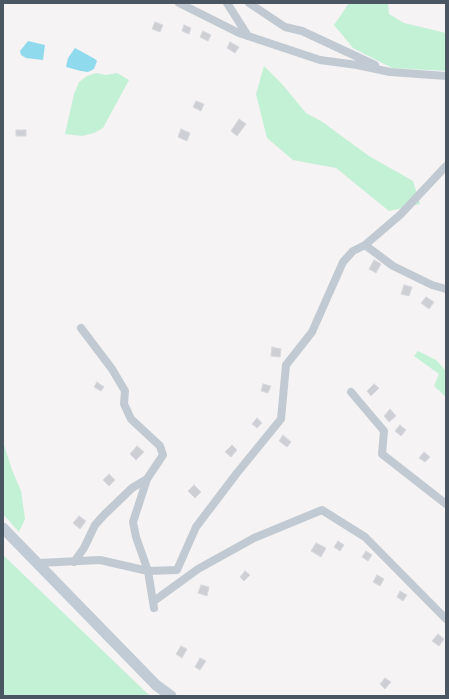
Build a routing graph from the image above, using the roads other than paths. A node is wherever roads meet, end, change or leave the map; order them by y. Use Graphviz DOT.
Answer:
graph roads {
  1 [pos="179,3"];
  2 [pos="226,3"];
  3 [pos="249,3"];
  4 [pos="248,36"];
  5 [pos="390,72"];
  6 [pos="446,76"];
  7 [pos="446,166"];
  8 [pos="365,245"];
  9 [pos="446,289"];
  10 [pos="81,328"];
  11 [pos="351,392"];
  12 [pos="146,479"];
  13 [pos="446,504"];
  14 [pos="3,528"];
  15 [pos="74,562"];
  16 [pos="39,563"];
  17 [pos="148,571"];
  18 [pos="446,619"];
  19 [pos="171,696"];
  1 -- 4 [label="street"];
  2 -- 4 [label="street"];
  3 -- 5 [label="street"];
  4 -- 5 [label="street"];
  5 -- 6 [label="street"];
  7 -- 8 [label="street"];
  8 -- 9 [label="street"];
  8 -- 17 [label="street"];
  10 -- 12 [label="street"];
  11 -- 13 [label="street"];
  12 -- 15 [label="street"];
  12 -- 17 [label="street"];
  14 -- 16 [label="street"];
  15 -- 16 [label="street"];
  15 -- 17 [label="street"];
  16 -- 19 [label="street"];
  17 -- 18 [label="street"];
}
